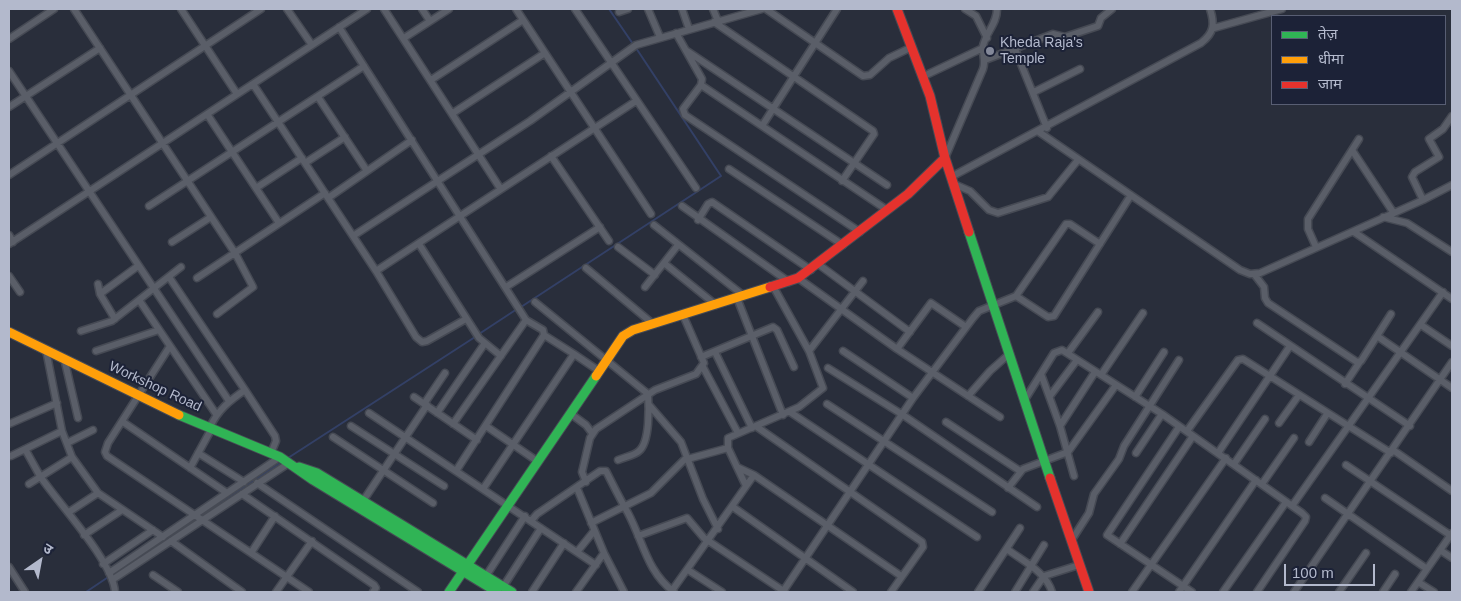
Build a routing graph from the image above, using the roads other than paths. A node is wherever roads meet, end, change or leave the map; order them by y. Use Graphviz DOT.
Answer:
graph roads {
  1 [pos="54,9"];
  2 [pos="74,9"];
  3 [pos="181,9"];
  4 [pos="261,9"];
  5 [pos="287,9"];
  6 [pos="367,9"];
  7 [pos="384,9"];
  8 [pos="422,9"];
  9 [pos="449,9"];
  10 [pos="516,9"];
  11 [pos="575,9"];
  12 [pos="628,9"];
  13 [pos="648,9"];
  14 [pos="682,9"];
  15 [pos="713,9"];
  16 [pos="762,9"];
  17 [pos="766,9"];
  18 [pos="836,9"];
  19 [pos="897,9"];
  20 [pos="965,9"];
  21 [pos="997,9"];
  22 [pos="1112,9"];
  23 [pos="1210,9"];
  24 [pos="1282,9"];
  25 [pos="619,12"];
  26 [pos="523,20"];
  27 [pos="430,21"];
  28 [pos="716,22"];
  29 [pos="338,27"];
  30 [pos="1214,28"];
  31 [pos="689,29"];
  32 [pos="676,33"];
  33 [pos="660,37"];
  34 [pos="404,38"];
  35 [pos="986,38"];
  36 [pos="9,39"];
  37 [pos="814,44"];
  38 [pos="312,45"];
  39 [pos="206,46"];
  40 [pos="912,46"];
  41 [pos="100,48"];
  42 [pos="983,48"];
  43 [pos="684,49"];
  44 [pos="1016,49"];
  45 [pos="545,53"];
  46 [pos="985,60"];
  47 [pos="611,64"];
  48 [pos="364,66"];
  49 [pos="1080,69"];
  50 [pos="9,72"];
  51 [pos="794,76"];
  52 [pos="924,76"];
  53 [pos="432,80"];
  54 [pos="253,84"];
  55 [pos="701,85"];
  56 [pos="570,92"];
  57 [pos="1034,92"];
  58 [pos="237,94"];
  59 [pos="131,95"];
  60 [pos="25,96"];
  61 [pos="318,97"];
  62 [pos="636,101"];
  63 [pos="9,107"];
  64 [pos="773,109"];
  65 [pos="453,113"];
  66 [pos="207,114"];
  67 [pos="1452,116"];
  68 [pos="278,122"];
  69 [pos="762,126"];
  70 [pos="593,127"];
  71 [pos="1047,128"];
  72 [pos="1039,132"];
  73 [pos="345,137"];
  74 [pos="1359,139"];
  75 [pos="412,140"];
  76 [pos="163,143"];
  77 [pos="56,144"];
  78 [pos="1352,150"];
  79 [pos="232,152"];
  80 [pos="479,154"];
  81 [pos="551,156"];
  82 [pos="946,158"];
  83 [pos="1078,160"];
  84 [pos="303,161"];
  85 [pos="855,163"];
  86 [pos="729,168"];
  87 [pos="368,171"];
  88 [pos="9,175"];
  89 [pos="438,180"];
  90 [pos="188,181"];
  91 [pos="842,181"];
  92 [pos="953,181"];
  93 [pos="886,185"];
  94 [pos="1452,185"];
  95 [pos="256,188"];
  96 [pos="500,188"];
  97 [pos="696,188"];
  98 [pos="88,192"];
  99 [pos="326,195"];
  100 [pos="1131,195"];
  101 [pos="1423,200"];
  102 [pos="149,206"];
  103 [pos="682,206"];
  104 [pos="888,210"];
  105 [pos="1393,212"];
  106 [pos="651,214"];
  107 [pos="461,216"];
  108 [pos="211,217"];
  109 [pos="1383,217"];
  110 [pos="698,220"];
  111 [pos="279,223"];
  112 [pos="654,225"];
  113 [pos="600,227"];
  114 [pos="860,232"];
  115 [pos="1354,232"];
  116 [pos="9,235"];
  117 [pos="353,236"];
  118 [pos="172,242"];
  119 [pos="609,242"];
  120 [pos="11,243"];
  121 [pos="419,244"];
  122 [pos="1100,244"];
  123 [pos="843,245"];
  124 [pos="678,246"];
  125 [pos="618,247"];
  126 [pos="1316,247"];
  127 [pos="1452,252"];
  128 [pos="234,253"];
  129 [pos="664,263"];
  130 [pos="138,266"];
  131 [pos="815,267"];
  132 [pos="181,268"];
  133 [pos="586,268"];
  134 [pos="376,271"];
  135 [pos="1254,274"];
  136 [pos="655,275"];
  137 [pos="9,276"];
  138 [pos="169,276"];
  139 [pos="197,278"];
  140 [pos="798,278"];
  141 [pos="863,281"];
  142 [pos="789,282"];
  143 [pos="98,284"];
  144 [pos="773,286"];
  145 [pos="506,287"];
  146 [pos="645,287"];
  147 [pos="154,289"];
  148 [pos="20,292"];
  149 [pos="856,292"];
  150 [pos="1443,292"];
  151 [pos="100,294"];
  152 [pos="1016,296"];
  153 [pos="740,297"];
  154 [pos="1452,299"];
  155 [pos="139,300"];
  156 [pos="535,302"];
  157 [pos="716,305"];
  158 [pos="992,305"];
  159 [pos="841,310"];
  160 [pos="1098,312"];
  161 [pos="1143,313"];
  162 [pos="217,314"];
  163 [pos="1391,314"];
  164 [pos="683,315"];
  165 [pos="115,319"];
  166 [pos="466,319"];
  167 [pos="526,320"];
  168 [pos="1257,323"];
  169 [pos="653,324"];
  170 [pos="1421,324"];
  171 [pos="966,327"];
  172 [pos="159,330"];
  173 [pos="81,331"];
  174 [pos="9,332"];
  175 [pos="910,332"];
  176 [pos="544,335"];
  177 [pos="1377,336"];
  178 [pos="754,337"];
  179 [pos="485,343"];
  180 [pos="170,346"];
  181 [pos="1290,346"];
  182 [pos="1452,346"];
  183 [pos="897,349"];
  184 [pos="46,350"];
  185 [pos="809,351"];
  186 [pos="843,351"];
  187 [pos="96,352"];
  188 [pos="715,352"];
  189 [pos="1164,352"];
  190 [pos="1402,352"];
  191 [pos="1068,353"];
  192 [pos="574,354"];
  193 [pos="1008,355"];
  194 [pos="501,356"];
  195 [pos="701,356"];
  196 [pos="64,358"];
  197 [pos="608,359"];
  198 [pos="1077,360"];
  199 [pos="1179,360"];
  200 [pos="1359,362"];
  201 [pos="1452,362"];
  202 [pos="703,367"];
  203 [pos="794,367"];
  204 [pos="828,368"];
  205 [pos="598,371"];
  206 [pos="932,372"];
  207 [pos="445,373"];
  208 [pos="1041,374"];
  209 [pos="1098,374"];
  210 [pos="1269,375"];
  211 [pos="1440,380"];
  212 [pos="1345,384"];
  213 [pos="1116,385"];
  214 [pos="1452,388"];
  215 [pos="245,390"];
  216 [pos="648,394"];
  217 [pos="1299,395"];
  218 [pos="968,396"];
  219 [pos="1050,396"];
  220 [pos="139,397"];
  221 [pos="414,397"];
  222 [pos="1135,397"];
  223 [pos="913,398"];
  224 [pos="1368,399"];
  225 [pos="229,400"];
  226 [pos="1024,401"];
  227 [pos="57,403"];
  228 [pos="826,404"];
  229 [pos="426,405"];
  230 [pos="649,405"];
  231 [pos="1149,406"];
  232 [pos="790,412"];
  233 [pos="369,413"];
  234 [pos="437,413"];
  235 [pos="216,414"];
  236 [pos="571,414"];
  237 [pos="1162,414"];
  238 [pos="1327,414"];
  239 [pos="783,415"];
  240 [pos="903,415"];
  241 [pos="1000,417"];
  242 [pos="78,418"];
  243 [pos="1265,418"];
  244 [pos="123,422"];
  245 [pos="946,422"];
  246 [pos="1279,423"];
  247 [pos="9,424"];
  248 [pos="453,424"];
  249 [pos="351,426"];
  250 [pos="486,426"];
  251 [pos="1060,426"];
  252 [pos="1410,426"];
  253 [pos="754,427"];
  254 [pos="1179,427"];
  255 [pos="210,428"];
  256 [pos="1348,428"];
  257 [pos="93,430"];
  258 [pos="62,431"];
  259 [pos="1187,431"];
  260 [pos="738,433"];
  261 [pos="592,434"];
  262 [pos="1193,436"];
  263 [pos="334,437"];
  264 [pos="405,437"];
  265 [pos="1294,438"];
  266 [pos="477,440"];
  267 [pos="884,441"];
  268 [pos="1309,442"];
  269 [pos="67,444"];
  270 [pos="513,444"];
  271 [pos="728,448"];
  272 [pos="25,449"];
  273 [pos="1068,452"];
  274 [pos="1392,452"];
  275 [pos="198,453"];
  276 [pos="271,453"];
  277 [pos="1136,453"];
  278 [pos="1218,453"];
  279 [pos="394,454"];
  280 [pos="11,456"];
  281 [pos="72,457"];
  282 [pos="1226,458"];
  283 [pos="688,459"];
  284 [pos="618,460"];
  285 [pos="286,461"];
  286 [pos="537,461"];
  287 [pos="1044,463"];
  288 [pos="1234,464"];
  289 [pos="868,465"];
  290 [pos="1346,465"];
  291 [pos="738,467"];
  292 [pos="190,468"];
  293 [pos="384,470"];
  294 [pos="456,471"];
  295 [pos="1020,471"];
  296 [pos="754,475"];
  297 [pos="41,476"];
  298 [pos="1074,476"];
  299 [pos="1256,480"];
  300 [pos="244,482"];
  301 [pos="586,482"];
  302 [pos="1370,482"];
  303 [pos="29,484"];
  304 [pos="257,484"];
  305 [pos="1262,484"];
  306 [pos="444,486"];
  307 [pos="746,486"];
  308 [pos="577,488"];
  309 [pos="1008,488"];
  310 [pos="483,489"];
  311 [pos="1452,491"];
  312 [pos="849,492"];
  313 [pos="98,493"];
  314 [pos="227,494"];
  315 [pos="242,494"];
  316 [pos="1324,498"];
  317 [pos="363,501"];
  318 [pos="1286,502"];
  319 [pos="433,503"];
  320 [pos="507,506"];
  321 [pos="1292,506"];
  322 [pos="624,507"];
  323 [pos="733,507"];
  324 [pos="1037,508"];
  325 [pos="122,510"];
  326 [pos="69,512"];
  327 [pos="992,512"];
  328 [pos="1349,515"];
  329 [pos="276,516"];
  330 [pos="525,516"];
  331 [pos="199,517"];
  332 [pos="531,521"];
  333 [pos="591,523"];
  334 [pos="828,525"];
  335 [pos="541,528"];
  336 [pos="1020,528"];
  337 [pos="718,529"];
  338 [pos="153,530"];
  339 [pos="594,531"];
  340 [pos="1451,533"];
  341 [pos="84,535"];
  342 [pos="638,536"];
  343 [pos="163,537"];
  344 [pos="977,537"];
  345 [pos="171,541"];
  346 [pos="312,541"];
  347 [pos="709,541"];
  348 [pos="1071,541"];
  349 [pos="564,543"];
  350 [pos="1120,544"];
  351 [pos="1044,545"];
  352 [pos="1007,549"];
  353 [pos="1440,550"];
  354 [pos="577,552"];
  355 [pos="251,553"];
  356 [pos="604,553"];
  357 [pos="1366,553"];
  358 [pos="806,558"];
  359 [pos="1452,558"];
  360 [pos="104,564"];
  361 [pos="596,564"];
  362 [pos="1079,565"];
  363 [pos="1151,565"];
  364 [pos="9,567"];
  365 [pos="1031,567"];
  366 [pos="465,568"];
  367 [pos="1427,569"];
  368 [pos="688,570"];
  369 [pos="1395,574"];
  370 [pos="153,575"];
  371 [pos="110,576"];
  372 [pos="486,576"];
  373 [pos="902,576"];
  374 [pos="1044,576"];
  375 [pos="287,577"];
  376 [pos="1418,582"];
  377 [pos="1181,589"];
  378 [pos="500,590"];
  379 [pos="785,591"];
  380 [pos="25,592"];
  381 [pos="115,592"];
  382 [pos="178,592"];
  383 [pos="242,592"];
  384 [pos="276,592"];
  385 [pos="309,592"];
  386 [pos="373,592"];
  387 [pos="418,592"];
  388 [pos="449,592"];
  389 [pos="512,592"];
  390 [pos="532,592"];
  391 [pos="576,592"];
  392 [pos="624,592"];
  393 [pos="673,592"];
  394 [pos="722,592"];
  395 [pos="853,592"];
  396 [pos="892,592"];
  397 [pos="978,592"];
  398 [pos="1014,592"];
  399 [pos="1032,592"];
  400 [pos="1052,592"];
  401 [pos="1089,592"];
  402 [pos="1132,592"];
  403 [pos="1192,592"];
  404 [pos="1224,592"];
  405 [pos="1257,592"];
  406 [pos="1294,592"];
  407 [pos="1340,592"];
  408 [pos="1383,592"];
  409 [pos="1411,592"];
  410 [pos="1434,592"];
  1 -- 36 [label="street"];
  2 -- 41 [label="street"];
  3 -- 39 [label="street"];
  4 -- 39 [label="street"];
  5 -- 38 [label="street"];
  6 -- 29 [label="street"];
  7 -- 34 [label="street"];
  8 -- 27 [label="street"];
  9 -- 27 [label="street"];
  10 -- 26 [label="street"];
  11 -- 47 [label="street"];
  12 -- 25 [label="street"];
  13 -- 33 [label="street"];
  14 -- 31 [label="street"];
  15 -- 28 [label="street"];
  16 -- 28 [label="street"];
  17 -- 37 [label="street"];
  18 -- 37 [label="street"];
  19 -- 40 [label="main road"];
  20 -- 35 [label="street"];
  21 -- 35 [label="street"];
  22 -- 44 [label="street"];
  23 -- 30 [label="street"];
  24 -- 30 [label="street"];
  26 -- 45 [label="street"];
  26 -- 53 [label="street"];
  27 -- 34 [label="street"];
  28 -- 31 [label="street"];
  28 -- 51 [label="street"];
  29 -- 38 [label="street"];
  29 -- 48 [label="street"];
  30 -- 71 [label="street"];
  31 -- 32 [label="street"];
  32 -- 33 [label="street"];
  32 -- 43 [label="street"];
  33 -- 47 [label="street"];
  34 -- 53 [label="street"];
  35 -- 42 [label="street"];
  37 -- 40 [label="street"];
  37 -- 51 [label="street"];
  38 -- 54 [label="street"];
  39 -- 58 [label="street"];
  39 -- 59 [label="street"];
  40 -- 52 [label="main road"];
  41 -- 59 [label="street"];
  41 -- 60 [label="street"];
  42 -- 46 [label="street"];
  42 -- 52 [label="street"];
  43 -- 55 [label="street"];
  43 -- 64 [label="street"];
  44 -- 46 [label="street"];
  44 -- 57 [label="street"];
  45 -- 56 [label="street"];
  45 -- 65 [label="street"];
  46 -- 82 [label="street"];
  47 -- 56 [label="street"];
  47 -- 62 [label="street"];
  48 -- 61 [label="street"];
  48 -- 75 [label="street"];
  49 -- 57 [label="street"];
  50 -- 60 [label="street"];
  51 -- 64 [label="street"];
  51 -- 85 [label="street"];
  52 -- 82 [label="main road"];
  53 -- 65 [label="street"];
  54 -- 58 [label="street"];
  54 -- 68 [label="street"];
  55 -- 69 [label="street"];
  55 -- 114 [label="street"];
  56 -- 70 [label="street"];
  56 -- 80 [label="street"];
  57 -- 71 [label="street"];
  58 -- 66 [label="street"];
  59 -- 76 [label="street"];
  59 -- 77 [label="street"];
  60 -- 63 [label="street"];
  60 -- 77 [label="street"];
  61 -- 68 [label="street"];
  61 -- 73 [label="street"];
  62 -- 70 [label="street"];
  62 -- 97 [label="street"];
  64 -- 69 [label="street"];
  64 -- 85 [label="street"];
  65 -- 80 [label="street"];
  66 -- 76 [label="street"];
  66 -- 79 [label="street"];
  67 -- 101 [label="street"];
  68 -- 79 [label="street"];
  68 -- 84 [label="street"];
  69 -- 91 [label="street"];
  70 -- 81 [label="street"];
  70 -- 106 [label="street"];
  71 -- 72 [label="street"];
  72 -- 83 [label="street"];
  72 -- 92 [label="street"];
  73 -- 84 [label="street"];
  73 -- 87 [label="street"];
  74 -- 78 [label="street"];
  75 -- 87 [label="street"];
  75 -- 89 [label="street"];
  76 -- 90 [label="street"];
  76 -- 98 [label="street"];
  77 -- 88 [label="street"];
  77 -- 98 [label="street"];
  78 -- 105 [label="street"];
  78 -- 126 [label="street"];
  79 -- 90 [label="street"];
  79 -- 95 [label="street"];
  80 -- 89 [label="street"];
  80 -- 96 [label="street"];
  81 -- 96 [label="street"];
  81 -- 113 [label="street"];
  82 -- 92 [label="main road"];
  82 -- 104 [label="main road"];
  83 -- 92 [label="street"];
  83 -- 100 [label="street"];
  84 -- 95 [label="street"];
  84 -- 99 [label="street"];
  85 -- 91 [label="street"];
  85 -- 93 [label="street"];
  86 -- 123 [label="street"];
  87 -- 99 [label="street"];
  89 -- 107 [label="street"];
  89 -- 117 [label="street"];
  90 -- 102 [label="street"];
  90 -- 108 [label="street"];
  91 -- 104 [label="street"];
  92 -- 158 [label="main road"];
  94 -- 101 [label="street"];
  95 -- 111 [label="street"];
  96 -- 107 [label="street"];
  98 -- 120 [label="street"];
  98 -- 130 [label="street"];
  99 -- 111 [label="street"];
  99 -- 117 [label="street"];
  100 -- 122 [label="street"];
  100 -- 135 [label="street"];
  101 -- 105 [label="street"];
  103 -- 110 [label="street"];
  104 -- 114 [label="main road"];
  105 -- 109 [label="street"];
  107 -- 121 [label="street"];
  107 -- 145 [label="street"];
  108 -- 118 [label="street"];
  108 -- 128 [label="street"];
  109 -- 115 [label="street"];
  109 -- 127 [label="street"];
  110 -- 131 [label="street"];
  110 -- 142 [label="street"];
  111 -- 128 [label="street"];
  112 -- 124 [label="street"];
  113 -- 119 [label="street"];
  113 -- 145 [label="street"];
  114 -- 123 [label="main road"];
  115 -- 126 [label="street"];
  115 -- 150 [label="street"];
  116 -- 120 [label="street"];
  117 -- 134 [label="street"];
  121 -- 134 [label="street"];
  121 -- 166 [label="street"];
  122 -- 152 [label="street"];
  122 -- 152 [label="street"];
  123 -- 131 [label="main road"];
  124 -- 129 [label="street"];
  124 -- 153 [label="street"];
  125 -- 136 [label="street"];
  126 -- 135 [label="street"];
  128 -- 139 [label="street"];
  128 -- 162 [label="street"];
  129 -- 136 [label="street"];
  129 -- 157 [label="street"];
  130 -- 147 [label="street"];
  130 -- 151 [label="street"];
  131 -- 140 [label="main road"];
  131 -- 149 [label="street"];
  132 -- 138 [label="street"];
  133 -- 169 [label="street"];
  134 -- 166 [label="street"];
  135 -- 200 [label="street"];
  136 -- 146 [label="street"];
  137 -- 148 [label="street"];
  138 -- 147 [label="street"];
  138 -- 215 [label="street"];
  140 -- 142 [label="main road"];
  140 -- 159 [label="street"];
  141 -- 149 [label="street"];
  142 -- 144 [label="main road"];
  143 -- 151 [label="street"];
  144 -- 153 [label="main road"];
  144 -- 185 [label="street"];
  145 -- 167 [label="street"];
  147 -- 155 [label="street"];
  147 -- 225 [label="street"];
  149 -- 159 [label="street"];
  149 -- 175 [label="street"];
  150 -- 154 [label="street"];
  150 -- 170 [label="street"];
  151 -- 165 [label="street"];
  152 -- 158 [label="street"];
  153 -- 157 [label="main road"];
  153 -- 178 [label="street"];
  155 -- 165 [label="street"];
  155 -- 172 [label="street"];
  156 -- 197 [label="street"];
  157 -- 164 [label="main road"];
  158 -- 171 [label="street"];
  158 -- 193 [label="main road"];
  159 -- 183 [label="street"];
  159 -- 185 [label="street"];
  160 -- 191 [label="street"];
  161 -- 209 [label="street"];
  163 -- 177 [label="street"];
  164 -- 169 [label="main road"];
  164 -- 195 [label="street"];
  165 -- 173 [label="street"];
  166 -- 179 [label="street"];
  167 -- 176 [label="street"];
  167 -- 194 [label="street"];
  168 -- 181 [label="street"];
  169 -- 197 [label="main road"];
  170 -- 182 [label="street"];
  170 -- 190 [label="street"];
  171 -- 175 [label="street"];
  171 -- 206 [label="street"];
  172 -- 180 [label="street"];
  172 -- 187 [label="street"];
  174 -- 184 [label="main road, Workshop Road"];
  175 -- 183 [label="street"];
  176 -- 192 [label="street"];
  176 -- 250 [label="street"];
  177 -- 190 [label="street"];
  177 -- 200 [label="street"];
  178 -- 188 [label="street"];
  178 -- 203 [label="street"];
  178 -- 239 [label="street"];
  179 -- 194 [label="street"];
  179 -- 234 [label="street"];
  180 -- 220 [label="street"];
  180 -- 235 [label="street"];
  181 -- 210 [label="street"];
  181 -- 212 [label="street"];
  183 -- 206 [label="street"];
  184 -- 196 [label="main road, Workshop Road"];
  184 -- 227 [label="street"];
  185 -- 232 [label="street"];
  186 -- 223 [label="street"];
  188 -- 195 [label="street"];
  188 -- 253 [label="street"];
  189 -- 222 [label="street"];
  190 -- 211 [label="street"];
  190 -- 224 [label="street"];
  191 -- 198 [label="street"];
  191 -- 208 [label="street"];
  192 -- 205 [label="street"];
  192 -- 270 [label="street"];
  193 -- 218 [label="street"];
  193 -- 226 [label="main road"];
  194 -- 248 [label="street"];
  195 -- 202 [label="street"];
  196 -- 220 [label="main road, Workshop Road"];
  196 -- 242 [label="street"];
  197 -- 205 [label="main road"];
  197 -- 216 [label="street"];
  198 -- 209 [label="street"];
  198 -- 219 [label="street"];
  199 -- 231 [label="street"];
  200 -- 212 [label="street"];
  201 -- 211 [label="street"];
  202 -- 216 [label="street"];
  202 -- 260 [label="street"];
  204 -- 240 [label="street"];
  205 -- 236 [label="main road"];
  206 -- 218 [label="street"];
  206 -- 223 [label="street"];
  207 -- 229 [label="street"];
  208 -- 219 [label="street"];
  208 -- 226 [label="street"];
  209 -- 213 [label="street"];
  209 -- 251 [label="street"];
  210 -- 217 [label="street"];
  210 -- 259 [label="street"];
  210 -- 278 [label="street"];
  211 -- 214 [label="street"];
  211 -- 252 [label="street"];
  212 -- 224 [label="street"];
  213 -- 222 [label="street"];
  213 -- 273 [label="street"];
  215 -- 225 [label="street"];
  215 -- 276 [label="street"];
  216 -- 230 [label="street"];
  216 -- 261 [label="street"];
  217 -- 238 [label="street"];
  217 -- 246 [label="street"];
  218 -- 241 [label="street"];
  219 -- 251 [label="street"];
  220 -- 244 [label="street"];
  220 -- 255 [label="main road, Workshop Road"];
  221 -- 229 [label="street"];
  222 -- 231 [label="street"];
  223 -- 240 [label="street"];
  224 -- 252 [label="street"];
  224 -- 256 [label="street"];
  225 -- 235 [label="street"];
  226 -- 287 [label="main road"];
  227 -- 247 [label="street"];
  227 -- 258 [label="street"];
  228 -- 267 [label="street"];
  229 -- 234 [label="street"];
  229 -- 264 [label="street"];
  230 -- 283 [label="street"];
  230 -- 284 [label="street"];
  231 -- 237 [label="street"];
  231 -- 348 [label="street"];
  232 -- 239 [label="street"];
  232 -- 289 [label="street"];
  233 -- 264 [label="street"];
  234 -- 248 [label="street"];
  235 -- 255 [label="street"];
  236 -- 261 [label="street"];
  236 -- 286 [label="main road"];
  237 -- 254 [label="street"];
  237 -- 277 [label="street"];
  238 -- 256 [label="street"];
  238 -- 268 [label="street"];
  239 -- 253 [label="street"];
  240 -- 267 [label="street"];
  240 -- 309 [label="street"];
  243 -- 288 [label="street"];
  244 -- 292 [label="street"];
  244 -- 331 [label="street"];
  245 -- 295 [label="street"];
  248 -- 266 [label="street"];
  249 -- 279 [label="street"];
  250 -- 266 [label="street"];
  250 -- 270 [label="street"];
  251 -- 273 [label="street"];
  252 -- 274 [label="street"];
  253 -- 260 [label="street"];
  253 -- 312 [label="street"];
  254 -- 259 [label="street"];
  254 -- 350 [label="street"];
  255 -- 275 [label="street"];
  255 -- 276 [label="main road, Workshop Road"];
  256 -- 274 [label="street"];
  256 -- 321 [label="street"];
  257 -- 269 [label="street"];
  258 -- 269 [label="street"];
  258 -- 272 [label="street"];
  259 -- 262 [label="street"];
  260 -- 271 [label="street"];
  261 -- 301 [label="street"];
  262 -- 278 [label="street"];
  262 -- 350 [label="street"];
  263 -- 293 [label="street"];
  264 -- 279 [label="street"];
  264 -- 294 [label="street"];
  265 -- 305 [label="street"];
  266 -- 294 [label="street"];
  267 -- 289 [label="street"];
  267 -- 327 [label="street"];
  269 -- 281 [label="street"];
  270 -- 286 [label="street"];
  270 -- 310 [label="street"];
  271 -- 283 [label="street"];
  271 -- 291 [label="street"];
  272 -- 280 [label="street"];
  272 -- 297 [label="street"];
  273 -- 287 [label="street"];
  273 -- 298 [label="street"];
  274 -- 302 [label="street"];
  274 -- 311 [label="street"];
  275 -- 292 [label="street"];
  275 -- 300 [label="street"];
  276 -- 285 [label="main road, Workshop Road"];
  278 -- 282 [label="street"];
  279 -- 293 [label="street"];
  279 -- 306 [label="street"];
  281 -- 297 [label="street"];
  281 -- 313 [label="street"];
  282 -- 288 [label="street"];
  282 -- 363 [label="street"];
  283 -- 322 [label="street"];
  283 -- 337 [label="street"];
  285 -- 300 [label="street"];
  285 -- 304 [label="street"];
  285 -- 317 [label="main road, Workshop Road"];
  285 -- 366 [label="main road, Workshop Road"];
  286 -- 320 [label="main road"];
  287 -- 295 [label="street"];
  287 -- 348 [label="main road"];
  288 -- 299 [label="street"];
  289 -- 312 [label="street"];
  289 -- 344 [label="street"];
  290 -- 302 [label="street"];
  291 -- 296 [label="street"];
  291 -- 307 [label="street"];
  292 -- 314 [label="street"];
  293 -- 317 [label="street"];
  293 -- 319 [label="street"];
  294 -- 310 [label="street"];
  295 -- 309 [label="street"];
  296 -- 307 [label="street"];
  296 -- 334 [label="street"];
  297 -- 303 [label="street"];
  297 -- 326 [label="street"];
  299 -- 305 [label="street"];
  299 -- 377 [label="street"];
  300 -- 314 [label="street"];
  301 -- 308 [label="street"];
  301 -- 322 [label="street"];
  302 -- 328 [label="street"];
  302 -- 340 [label="street"];
  304 -- 315 [label="street"];
  304 -- 387 [label="street"];
  305 -- 318 [label="street"];
  307 -- 323 [label="street"];
  308 -- 332 [label="street"];
  308 -- 333 [label="street"];
  309 -- 324 [label="street"];
  310 -- 320 [label="street"];
  312 -- 334 [label="street"];
  312 -- 373 [label="street"];
  313 -- 325 [label="street"];
  313 -- 326 [label="street"];
  314 -- 331 [label="street"];
  315 -- 329 [label="street"];
  315 -- 331 [label="street"];
  316 -- 328 [label="street"];
  317 -- 366 [label="main road, Workshop Road"];
  318 -- 321 [label="street"];
  318 -- 404 [label="street"];
  320 -- 330 [label="street"];
  320 -- 366 [label="main road"];
  321 -- 405 [label="street"];
  322 -- 333 [label="street"];
  322 -- 342 [label="street"];
  323 -- 337 [label="street"];
  323 -- 358 [label="street"];
  325 -- 338 [label="street"];
  325 -- 341 [label="street"];
  326 -- 341 [label="street"];
  328 -- 367 [label="street"];
  328 -- 406 [label="street"];
  329 -- 346 [label="street"];
  329 -- 355 [label="street"];
  330 -- 332 [label="street"];
  330 -- 372 [label="street"];
  331 -- 343 [label="street"];
  331 -- 345 [label="street"];
  331 -- 355 [label="street"];
  332 -- 335 [label="street"];
  333 -- 339 [label="street"];
  334 -- 358 [label="street"];
  334 -- 373 [label="street"];
  335 -- 349 [label="street"];
  335 -- 378 [label="street"];
  336 -- 352 [label="street"];
  337 -- 347 [label="street"];
  338 -- 343 [label="street"];
  338 -- 360 [label="street"];
  339 -- 354 [label="street"];
  339 -- 356 [label="street"];
  340 -- 353 [label="street"];
  341 -- 360 [label="street"];
  342 -- 347 [label="street"];
  342 -- 393 [label="street"];
  343 -- 371 [label="street"];
  345 -- 371 [label="street"];
  345 -- 383 [label="street"];
  346 -- 375 [label="street"];
  346 -- 386 [label="street"];
  347 -- 368 [label="street"];
  347 -- 379 [label="street"];
  348 -- 362 [label="main road"];
  349 -- 354 [label="street"];
  349 -- 390 [label="street"];
  350 -- 363 [label="street"];
  351 -- 365 [label="street"];
  352 -- 365 [label="street"];
  352 -- 397 [label="street"];
  353 -- 359 [label="street"];
  353 -- 367 [label="street"];
  354 -- 361 [label="street"];
  355 -- 375 [label="street"];
  356 -- 361 [label="street"];
  356 -- 392 [label="street"];
  357 -- 407 [label="street"];
  358 -- 379 [label="street"];
  358 -- 395 [label="street"];
  360 -- 371 [label="street"];
  361 -- 391 [label="street"];
  362 -- 374 [label="street"];
  362 -- 401 [label="main road"];
  363 -- 377 [label="street"];
  363 -- 402 [label="street"];
  364 -- 380 [label="street"];
  365 -- 374 [label="street"];
  365 -- 398 [label="street"];
  366 -- 372 [label="main road, Workshop Road"];
  366 -- 378 [label="main road, Workshop Road"];
  366 -- 388 [label="main road"];
  367 -- 376 [label="street"];
  368 -- 393 [label="street"];
  368 -- 394 [label="street"];
  369 -- 408 [label="street"];
  370 -- 382 [label="street"];
  371 -- 381 [label="street"];
  372 -- 378 [label="main road, Workshop Road"];
  373 -- 396 [label="street"];
  374 -- 399 [label="street"];
  374 -- 400 [label="street"];
  375 -- 384 [label="street"];
  375 -- 385 [label="street"];
  376 -- 409 [label="street"];
  376 -- 410 [label="street"];
  377 -- 403 [label="street"];
  378 -- 389 [label="main road, Workshop Road"];
}
